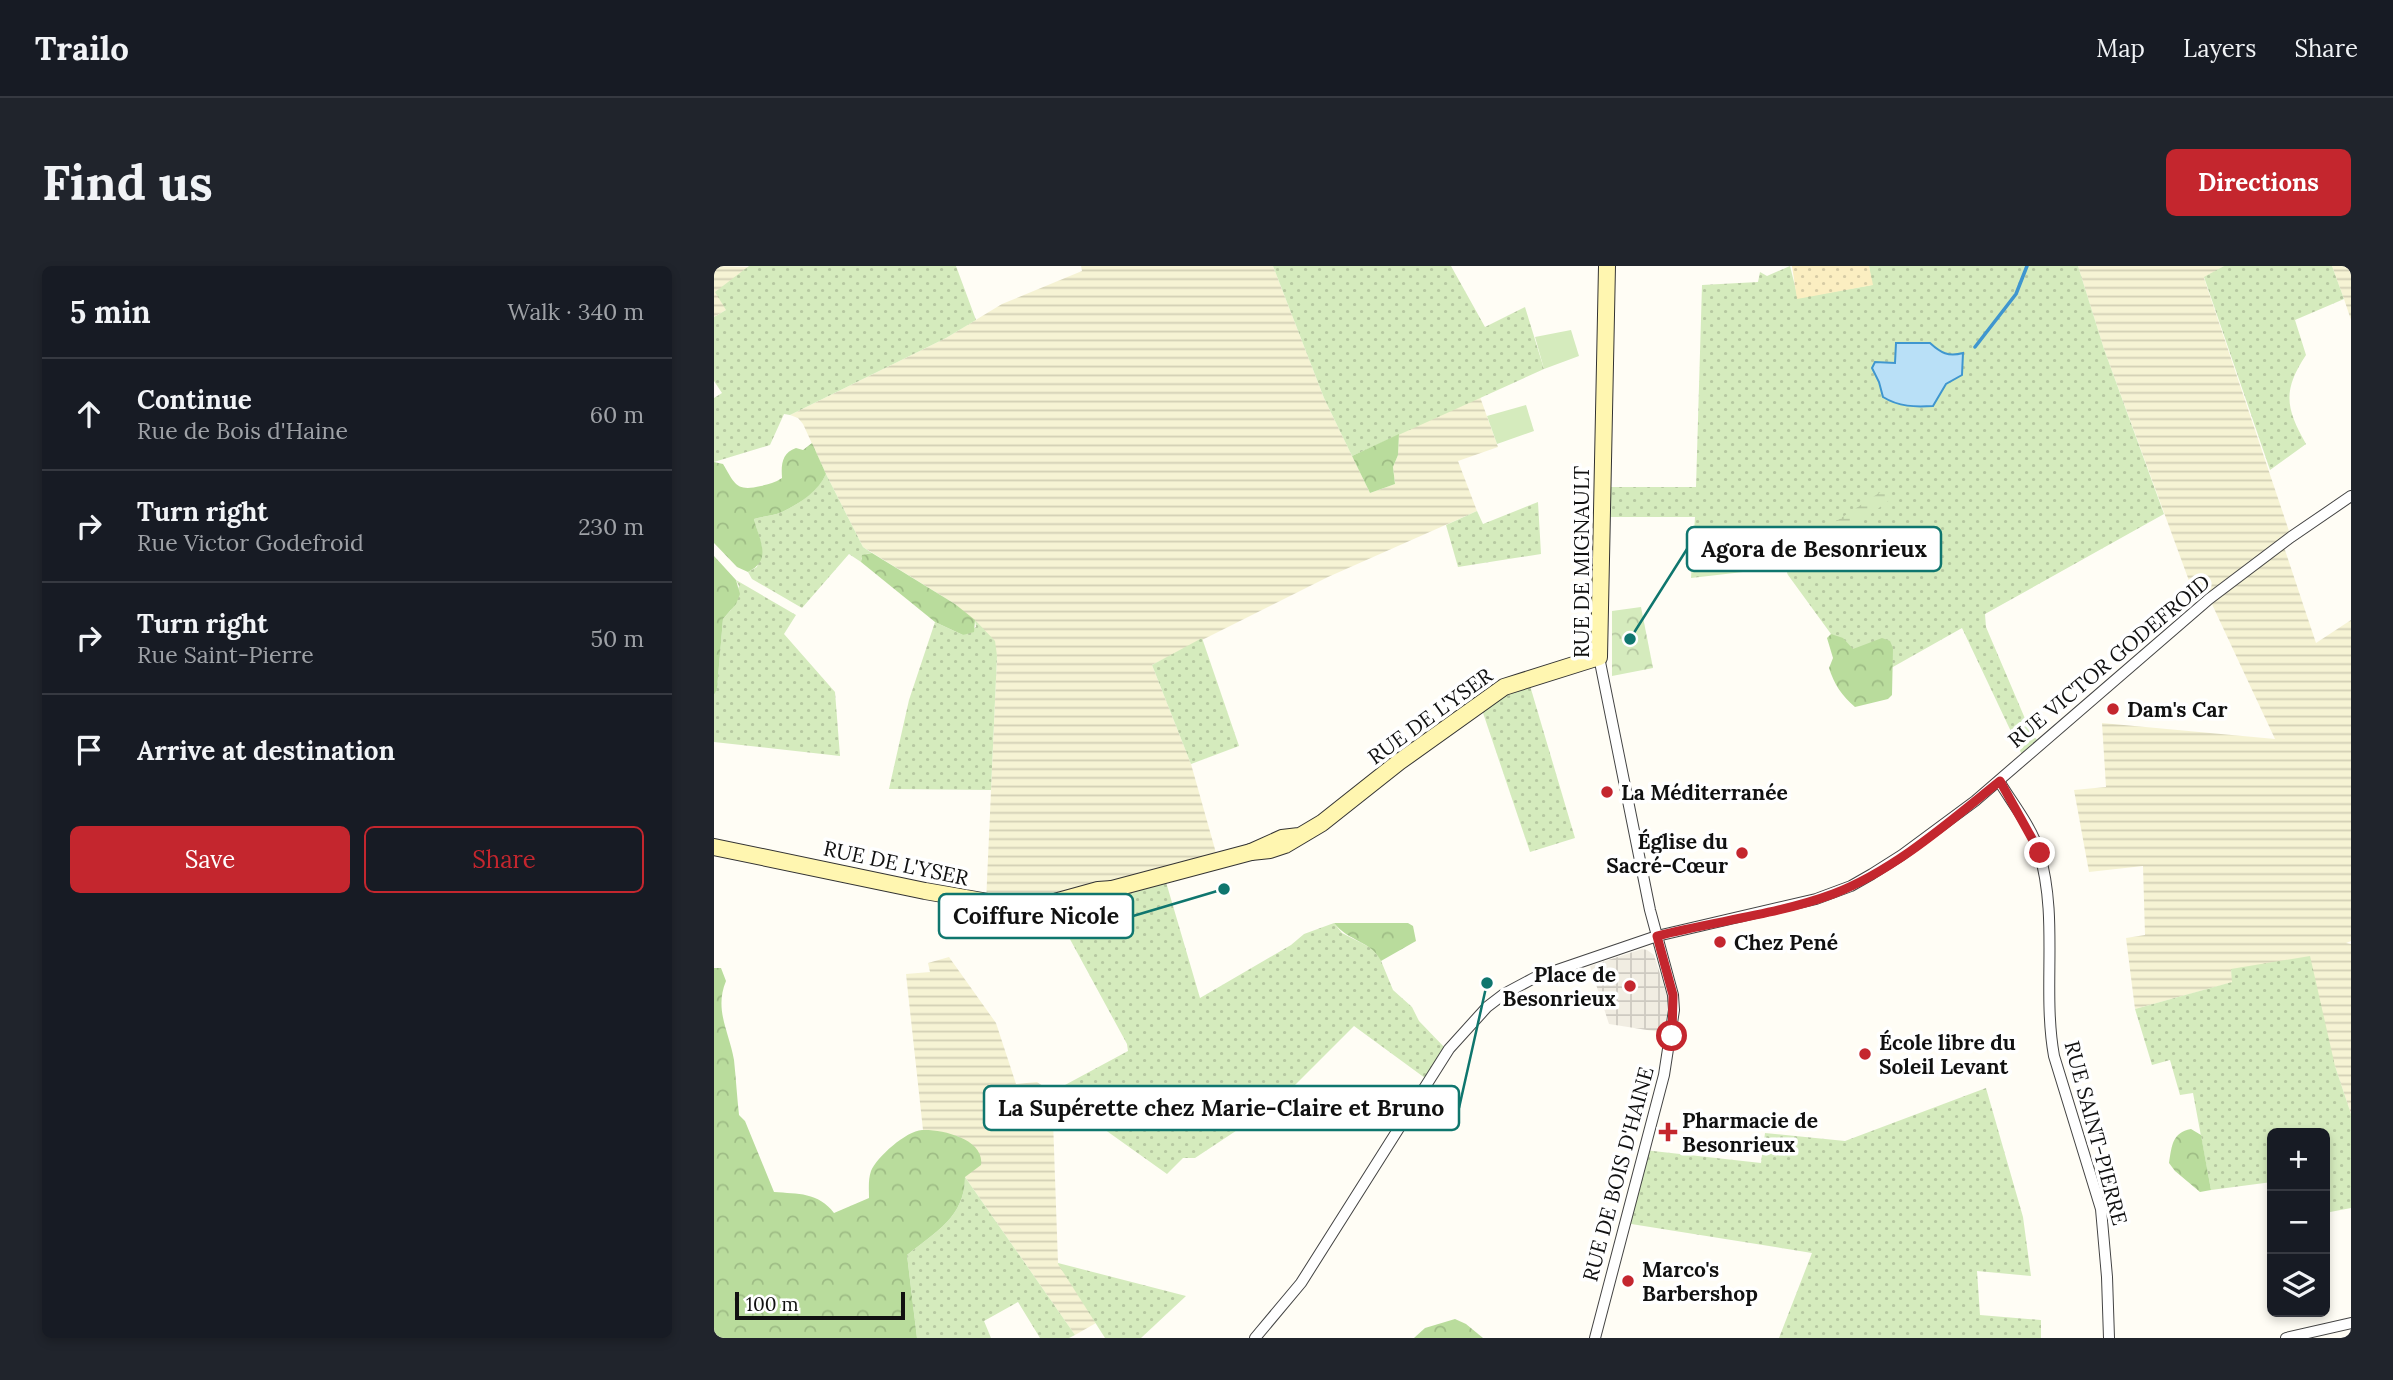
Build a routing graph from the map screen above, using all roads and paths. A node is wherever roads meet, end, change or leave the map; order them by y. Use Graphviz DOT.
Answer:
graph roads {
  1 [pos="1607,266"];
  2 [pos="2351,496"];
  3 [pos="1599,657"];
  4 [pos="2000,781"];
  5 [pos="714,847"];
  6 [pos="1657,936"];
  7 [pos="2351,1323"];
  8 [pos="1255,1338"];
  9 [pos="1595,1338"];
  10 [pos="2109,1338"];
  11 [pos="2286,1338"];
  1 -- 3 [label="street, RUE DE MIGNAULT"];
  2 -- 4 [label="street, RUE VICTOR GODEFROID"];
  3 -- 5 [label="street, RUE DE L'YSER"];
  3 -- 6 [label="street, RUE DE MIGNAULT"];
  4 -- 6 [label="street, RUE VICTOR GODEFROID"];
  4 -- 10 [label="street, RUE SAINT-PIERRE"];
  6 -- 8 [label="street, RUE VICTOR GODEFROID"];
  6 -- 9 [label="street, RUE DE BOIS D'HAINE"];
  7 -- 11 [label="street"];
}
